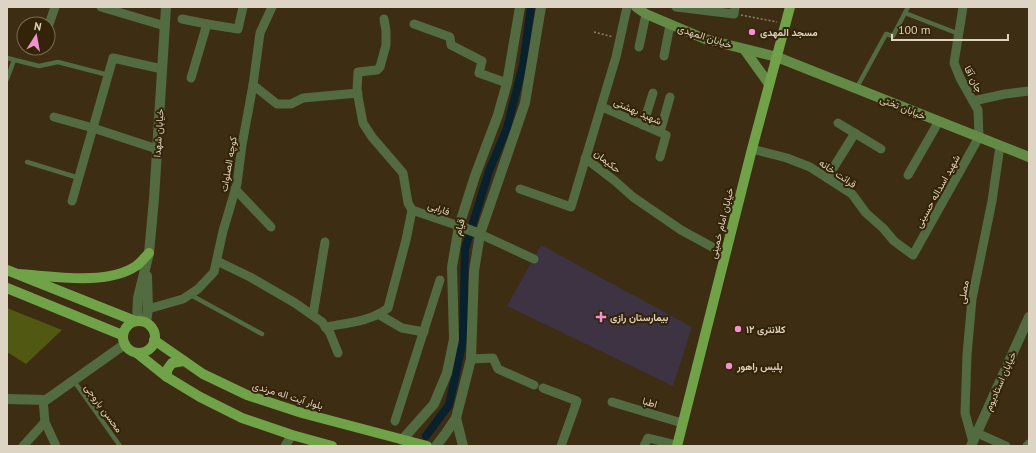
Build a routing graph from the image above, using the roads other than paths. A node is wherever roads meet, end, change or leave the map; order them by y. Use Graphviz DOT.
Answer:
graph roads {
  1 [pos="101,7"];
  2 [pos="166,7"];
  3 [pos="243,7"];
  4 [pos="272,7"];
  5 [pos="520,7"];
  6 [pos="541,7"];
  7 [pos="627,7"];
  8 [pos="636,7"];
  9 [pos="682,7"];
  10 [pos="790,7"];
  11 [pos="908,7"];
  12 [pos="963,7"];
  13 [pos="734,10"];
  14 [pos="905,12"];
  15 [pos="646,14"];
  16 [pos="182,19"];
  17 [pos="384,20"];
  18 [pos="207,24"];
  19 [pos="414,24"];
  20 [pos="670,25"];
  21 [pos="165,26"];
  22 [pos="959,34"];
  23 [pos="639,47"];
  24 [pos="744,49"];
  25 [pos="664,56"];
  26 [pos="777,57"];
  27 [pos="7,58"];
  28 [pos="14,60"];
  29 [pos="162,69"];
  30 [pos="108,76"];
  31 [pos="191,78"];
  32 [pos="7,79"];
  33 [pos="507,83"];
  34 [pos="769,84"];
  35 [pos="253,85"];
  36 [pos="856,88"];
  37 [pos="1029,90"];
  38 [pos="358,93"];
  39 [pos="653,93"];
  40 [pos="670,97"];
  41 [pos="973,101"];
  42 [pos="602,107"];
  43 [pos="54,117"];
  44 [pos="939,121"];
  45 [pos="838,123"];
  46 [pos="643,125"];
  47 [pos="93,128"];
  48 [pos="660,132"];
  49 [pos="855,133"];
  50 [pos="979,137"];
  51 [pos="1000,146"];
  52 [pos="157,149"];
  53 [pos="752,149"];
  54 [pos="881,149"];
  55 [pos="660,157"];
  56 [pos="1029,157"];
  57 [pos="585,158"];
  58 [pos="27,162"];
  59 [pos="908,175"];
  60 [pos="79,178"];
  61 [pos="827,178"];
  62 [pos="236,189"];
  63 [pos="520,189"];
  64 [pos="72,201"];
  65 [pos="412,210"];
  66 [pos="459,226"];
  67 [pos="271,227"];
  68 [pos="480,234"];
  69 [pos="325,242"];
  70 [pos="725,254"];
  71 [pos="148,256"];
  72 [pos="913,256"];
  73 [pos="534,259"];
  74 [pos="217,261"];
  75 [pos="7,270"];
  76 [pos="18,274"];
  77 [pos="440,280"];
  78 [pos="7,288"];
  79 [pos="189,294"];
  80 [pos="106,309"];
  81 [pos="148,309"];
  82 [pos="378,314"];
  83 [pos="313,316"];
  84 [pos="1029,317"];
  85 [pos="139,321"];
  86 [pos="97,324"];
  87 [pos="325,327"];
  88 [pos="424,332"];
  89 [pos="262,334"];
  90 [pos="124,339"];
  91 [pos="154,340"];
  92 [pos="137,353"];
  93 [pos="338,353"];
  94 [pos="471,359"];
  95 [pos="184,361"];
  96 [pos="166,376"];
  97 [pos="73,380"];
  98 [pos="534,385"];
  99 [pos="543,388"];
  100 [pos="7,399"];
  101 [pos="43,400"];
  102 [pos="612,402"];
  103 [pos="456,418"];
  104 [pos="395,421"];
  105 [pos="45,422"];
  106 [pos="682,423"];
  107 [pos="292,435"];
  108 [pos="402,440"];
  109 [pos="974,441"];
  110 [pos="677,445"];
  111 [pos="23,446"];
  112 [pos="56,446"];
  113 [pos="120,446"];
  114 [pos="286,446"];
  115 [pos="332,446"];
  116 [pos="427,446"];
  117 [pos="436,446"];
  118 [pos="463,446"];
  119 [pos="561,446"];
  120 [pos="644,446"];
  121 [pos="1006,446"];
  1 -- 21 [label="street"];
  2 -- 21 [label="street, خیابان شهدا"];
  3 -- 18 [label="street"];
  4 -- 35 [label="street, کوچه الصلوات"];
  5 -- 33 [label="street, قیام"];
  6 -- 68 [label="street"];
  7 -- 42 [label="street, حکیمان"];
  8 -- 15 [label="main road, خیابان المهدی"];
  9 -- 13 [label="street"];
  10 -- 26 [label="main road, خیابان امام خمینی"];
  11 -- 14 [label="lane"];
  12 -- 22 [label="street, جان آقا"];
  14 -- 22 [label="lane"];
  14 -- 36 [label="lane"];
  15 -- 20 [label="main road, خیابان المهدی"];
  15 -- 23 [label="street"];
  16 -- 18 [label="street"];
  17 -- 38 [label="street"];
  18 -- 31 [label="street"];
  19 -- 33 [label="street"];
  20 -- 24 [label="main road, خیابان المهدی"];
  20 -- 25 [label="street"];
  21 -- 29 [label="street, خیابان شهدا"];
  22 -- 41 [label="street, جان آقا"];
  24 -- 26 [label="main road, خیابان المهدی"];
  24 -- 34 [label="main road"];
  26 -- 34 [label="main road, خیابان امام خمینی"];
  26 -- 36 [label="main road, خیابان تختی"];
  27 -- 28 [label="lane"];
  28 -- 30 [label="lane"];
  28 -- 32 [label="lane"];
  29 -- 30 [label="street"];
  29 -- 52 [label="street, خیابان شهدا"];
  30 -- 47 [label="street"];
  33 -- 66 [label="street, قیام"];
  34 -- 53 [label="main road, خیابان امام خمینی"];
  35 -- 38 [label="street"];
  35 -- 62 [label="street, کوچه الصلوات"];
  36 -- 44 [label="main road, خیابان تختی"];
  37 -- 41 [label="street"];
  38 -- 65 [label="street"];
  39 -- 46 [label="street"];
  40 -- 48 [label="street"];
  41 -- 50 [label="street, جان آقا"];
  42 -- 46 [label="street, شهید بهشتی"];
  42 -- 57 [label="street, حکیمان"];
  43 -- 47 [label="street"];
  44 -- 50 [label="main road, خیابان تختی"];
  44 -- 59 [label="street"];
  45 -- 49 [label="street"];
  46 -- 48 [label="street, شهید بهشتی"];
  47 -- 52 [label="street"];
  47 -- 60 [label="street"];
  48 -- 55 [label="street, شهید بهشتی"];
  49 -- 54 [label="street"];
  49 -- 61 [label="street"];
  50 -- 51 [label="main road, خیابان تختی"];
  50 -- 72 [label="street, شهید اسداله حسینی"];
  51 -- 56 [label="main road, خیابان تختی"];
  51 -- 109 [label="street, مصلی"];
  52 -- 71 [label="street, خیابان شهدا"];
  53 -- 61 [label="street, قرائت خانه"];
  53 -- 70 [label="main road, خیابان امام خمینی"];
  57 -- 63 [label="street"];
  57 -- 70 [label="street, حکیمان"];
  58 -- 60 [label="lane"];
  60 -- 64 [label="street"];
  61 -- 72 [label="street, قرائت خانه"];
  62 -- 67 [label="street"];
  62 -- 74 [label="street, کوچه الصلوات"];
  65 -- 66 [label="street, فارابی"];
  65 -- 82 [label="street"];
  66 -- 68 [label="street"];
  66 -- 108 [label="street, قیام"];
  68 -- 73 [label="street"];
  68 -- 94 [label="street"];
  69 -- 83 [label="street"];
  70 -- 106 [label="main road, خیابان امام خمینی"];
  71 -- 76 [label="main road"];
  71 -- 81 [label="street, خیابان شهدا"];
  71 -- 85 [label="street, خیابان شهدا"];
  74 -- 79 [label="street, کوچه الصلوات"];
  74 -- 83 [label="street"];
  75 -- 76 [label="main road"];
  76 -- 80 [label="main road"];
  77 -- 88 [label="street"];
  78 -- 86 [label="main road"];
  79 -- 81 [label="street, کوچه الصلوات"];
  79 -- 89 [label="lane"];
  80 -- 85 [label="main road"];
  80 -- 86 [label="main road"];
  81 -- 85 [label="street, خیابان شهدا"];
  82 -- 87 [label="street"];
  82 -- 88 [label="street"];
  83 -- 87 [label="street"];
  84 -- 109 [label="street, خیابان استادیوم"];
  85 -- 90 [label="main road"];
  85 -- 91 [label="main road"];
  86 -- 90 [label="main road"];
  87 -- 93 [label="street"];
  88 -- 104 [label="street"];
  90 -- 92 [label="main road"];
  90 -- 97 [label="street"];
  91 -- 92 [label="main road"];
  91 -- 95 [label="main road, بلوار آیت اله مرندی"];
  92 -- 96 [label="main road"];
  94 -- 98 [label="street"];
  94 -- 103 [label="street"];
  95 -- 96 [label="main road"];
  95 -- 108 [label="main road, بلوار آیت اله مرندی"];
  96 -- 107 [label="main road"];
  97 -- 101 [label="street"];
  97 -- 113 [label="lane, محسن باروجی"];
  99 -- 119 [label="street"];
  100 -- 101 [label="street"];
  101 -- 105 [label="street"];
  102 -- 106 [label="street, اطبا"];
  103 -- 117 [label="street"];
  103 -- 118 [label="street"];
  105 -- 111 [label="street"];
  105 -- 112 [label="street"];
  106 -- 110 [label="main road, خیابان امام خمینی"];
  107 -- 114 [label="street"];
  107 -- 115 [label="main road"];
  108 -- 116 [label="main road, بلوار آیت اله مرندی"];
  109 -- 121 [label="street"];
  110 -- 120 [label="street"];
}
